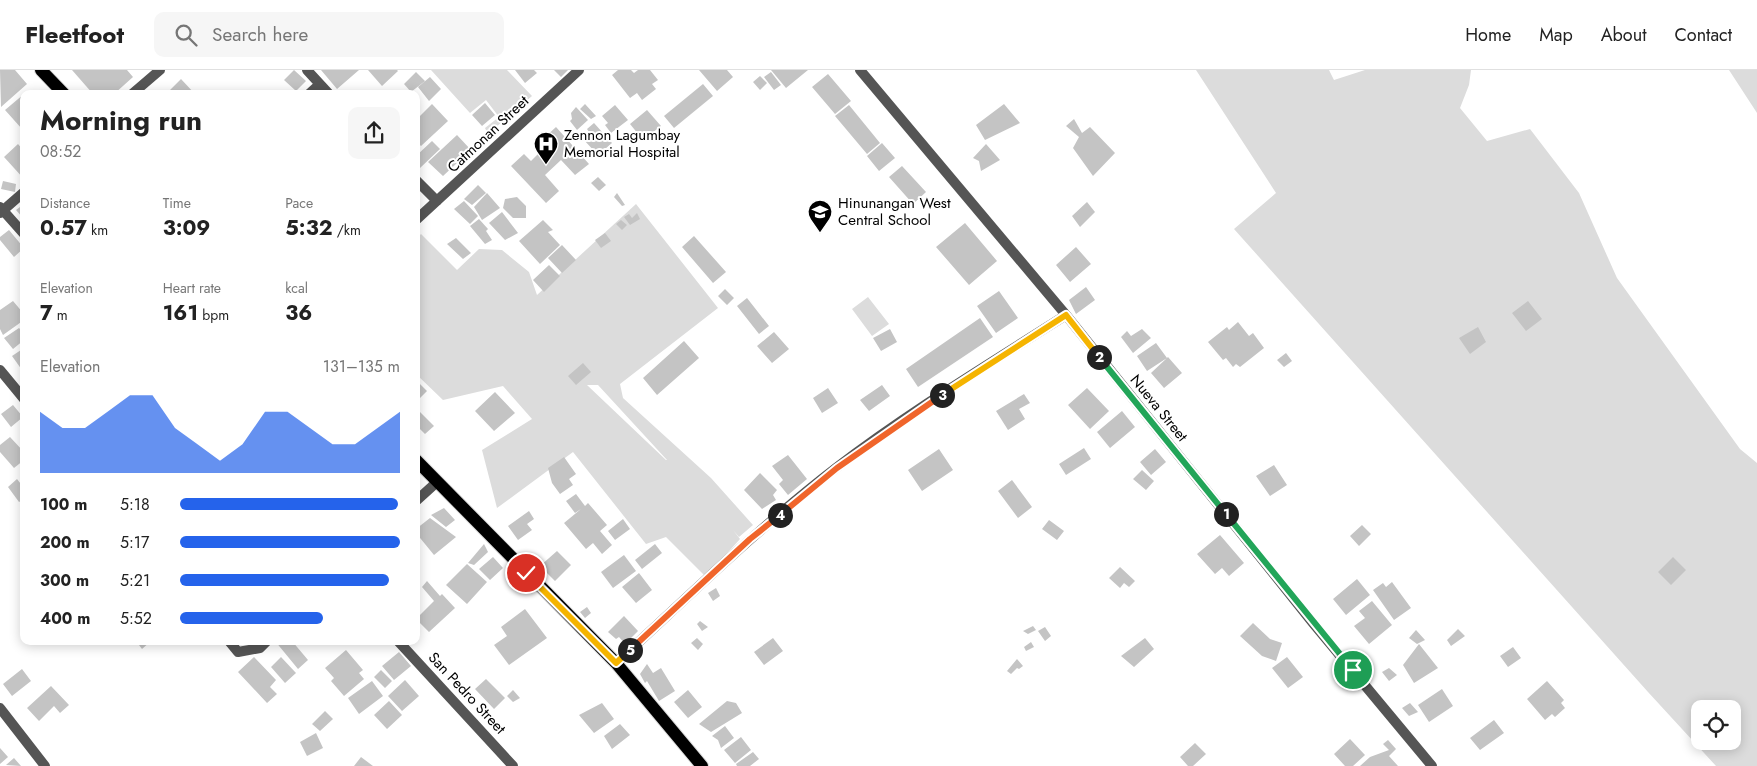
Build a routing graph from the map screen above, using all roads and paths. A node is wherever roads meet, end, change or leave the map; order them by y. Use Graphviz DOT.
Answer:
graph roads {
  1 [pos="42,70"];
  2 [pos="160,70"];
  3 [pos="306,70"];
  4 [pos="579,70"];
  5 [pos="860,70"];
  6 [pos="320,84"];
  7 [pos="60,90"];
  8 [pos="137,90"];
  9 [pos="313,90"];
  10 [pos="325,90"];
  11 [pos="420,184"];
  12 [pos="20,195"];
  13 [pos="438,200"];
  14 [pos="1,210"];
  15 [pos="420,216"];
  16 [pos="20,230"];
  17 [pos="1066,315"];
  18 [pos="0,370"];
  19 [pos="20,394"];
  20 [pos="420,464"];
  21 [pos="437,482"];
  22 [pos="420,497"];
  23 [pos="232,645"];
  24 [pos="263,645"];
  25 [pos="402,645"];
  26 [pos="616,663"];
  27 [pos="0,708"];
  28 [pos="45,766"];
  29 [pos="513,766"];
  30 [pos="702,766"];
  31 [pos="1432,766"];
  1 -- 7 [label="main road"];
  2 -- 8 [label="street"];
  3 -- 6 [label="street"];
  4 -- 13 [label="street, Catmonan Street"];
  5 -- 17 [label="street, Nueva Street"];
  6 -- 9 [label="street"];
  6 -- 10 [label="street"];
  11 -- 13 [label="street"];
  12 -- 14 [label="street"];
  13 -- 15 [label="street, Catmonan Street"];
  14 -- 16 [label="street"];
  17 -- 26 [label="street"];
  17 -- 31 [label="street, Nueva Street"];
  18 -- 19 [label="street"];
  20 -- 21 [label="main road"];
  21 -- 22 [label="street"];
  21 -- 26 [label="main road"];
  23 -- 24 [label="street"];
  25 -- 29 [label="street, San Pedro Street"];
  26 -- 30 [label="main road"];
  27 -- 28 [label="street"];
}
